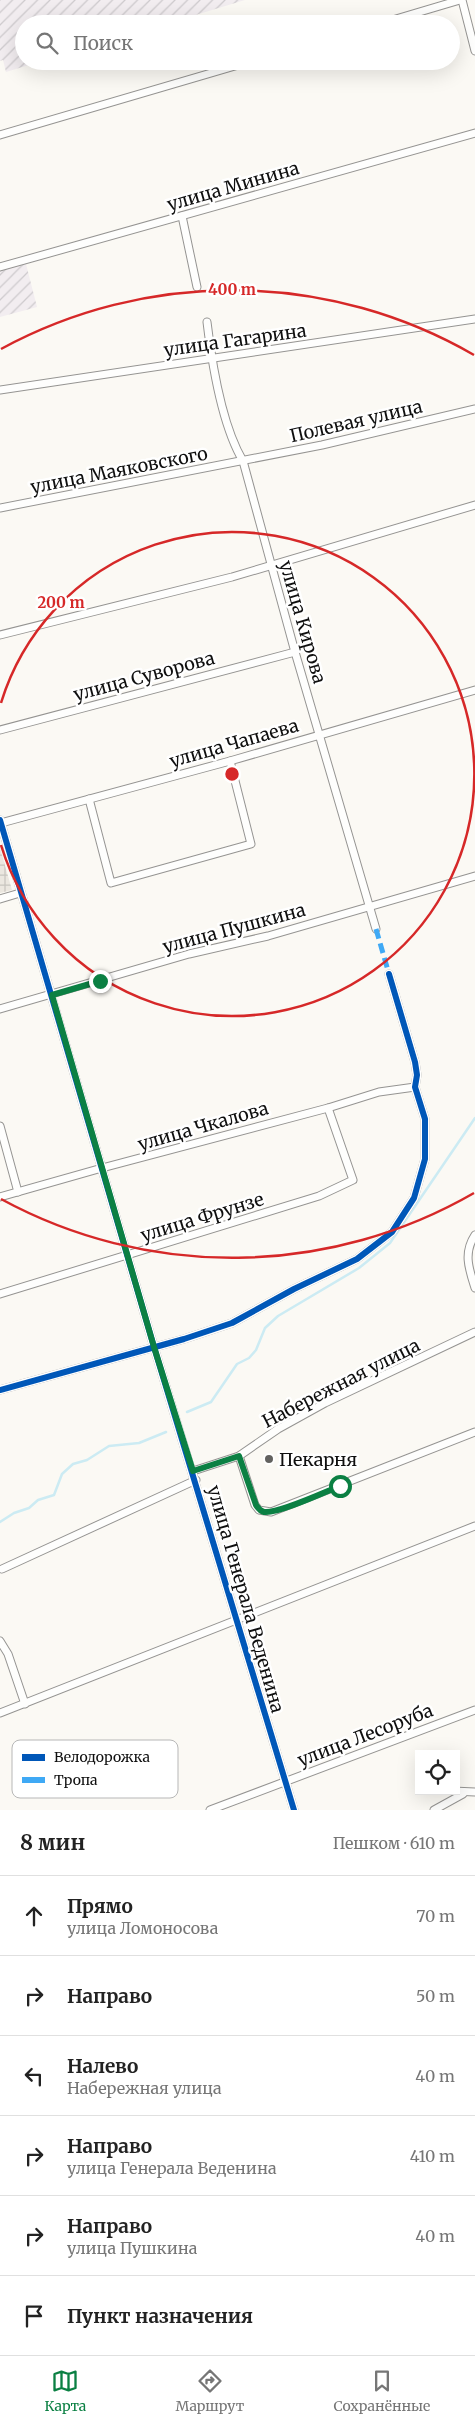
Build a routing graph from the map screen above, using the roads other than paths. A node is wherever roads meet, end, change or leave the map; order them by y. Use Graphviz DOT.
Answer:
graph roads {
  1 [pos="461,0"];
  2 [pos="410,15"];
  3 [pos="475,51"];
  4 [pos="221,70"];
  5 [pos="475,133"];
  6 [pos="0,135"];
  7 [pos="182,216"];
  8 [pos="0,267"];
  9 [pos="197,287"];
  10 [pos="475,319"];
  11 [pos="207,322"];
  12 [pos="212,359"];
  13 [pos="0,390"];
  14 [pos="475,409"];
  15 [pos="243,461"];
  16 [pos="475,504"];
  17 [pos="0,508"];
  18 [pos="271,565"];
  19 [pos="0,635"];
  20 [pos="295,652"];
  21 [pos="475,690"];
  22 [pos="0,730"];
  23 [pos="320,734"];
  24 [pos="230,761"];
  25 [pos="89,799"];
  26 [pos="0,821"];
  27 [pos="475,876"];
  28 [pos="20,893"];
  29 [pos="0,898"];
  30 [pos="369,906"];
  31 [pos="376,929"];
  32 [pos="389,974"];
  33 [pos="52,995"];
  34 [pos="0,1009"];
  35 [pos="415,1087"];
  36 [pos="328,1108"];
  37 [pos="0,1126"];
  38 [pos="102,1168"];
  39 [pos="18,1192"];
  40 [pos="0,1197"];
  41 [pos="475,1235"];
  42 [pos="128,1256"];
  43 [pos="475,1288"];
  44 [pos="0,1294"];
  45 [pos="475,1332"];
  46 [pos="154,1347"];
  47 [pos="0,1390"];
  48 [pos="475,1432"];
  49 [pos="239,1456"];
  50 [pos="193,1471"];
  51 [pos="196,1480"];
  52 [pos="475,1526"];
  53 [pos="2,1569"];
  54 [pos="236,1621"];
  55 [pos="0,1641"];
  56 [pos="25,1704"];
  57 [pos="475,1710"];
  58 [pos="0,1714"];
  59 [pos="285,1782"];
  60 [pos="475,1792"];
  61 [pos="460,1793"];
  62 [pos="463,1794"];
  63 [pos="210,1810"];
  64 [pos="294,1810"];
  65 [pos="434,1810"];
  1 -- 2 [label="street"];
  1 -- 3 [label="street"];
  4 -- 6 [label="street"];
  5 -- 7 [label="street, улица Минина"];
  7 -- 8 [label="street, улица Минина"];
  7 -- 9 [label="street"];
  10 -- 12 [label="street, улица Гагарина"];
  11 -- 12 [label="street, улица Кирова"];
  12 -- 13 [label="street, улица Гагарина"];
  12 -- 15 [label="street, улица Кирова"];
  14 -- 15 [label="street, Полевая улица"];
  15 -- 17 [label="street, улица Маяковского"];
  15 -- 18 [label="street, улица Кирова"];
  16 -- 18 [label="street"];
  18 -- 19 [label="street"];
  18 -- 20 [label="street, улица Кирова"];
  20 -- 22 [label="street, улица Суворова"];
  20 -- 23 [label="street, улица Кирова"];
  21 -- 23 [label="street, улица Чапаева"];
  23 -- 24 [label="street, улица Чапаева"];
  23 -- 30 [label="street, улица Кирова"];
  24 -- 25 [label="street, улица Чапаева"];
  24 -- 25 [label="street"];
  25 -- 26 [label="street, улица Чапаева"];
  26 -- 28 [label="street, улица Генерала Веденина"];
  27 -- 30 [label="street, улица Пушкина"];
  28 -- 29 [label="street"];
  28 -- 33 [label="street, улица Генерала Веденина"];
  30 -- 31 [label="street, улица Кирова"];
  30 -- 33 [label="street, улица Пушкина"];
  32 -- 35 [label="street"];
  33 -- 34 [label="street, улица Пушкина"];
  33 -- 38 [label="street, улица Генерала Веденина"];
  35 -- 36 [label="street, улица Чкалова"];
  35 -- 46 [label="street"];
  36 -- 38 [label="street, улица Чкалова"];
  36 -- 42 [label="street, улица Фрунзе"];
  37 -- 39 [label="street"];
  38 -- 39 [label="street, улица Чкалова"];
  38 -- 42 [label="street, улица Генерала Веденина"];
  39 -- 40 [label="street, улица Чкалова"];
  41 -- 43 [label="street"];
  42 -- 44 [label="street, улица Фрунзе"];
  42 -- 46 [label="street, улица Генерала Веденина"];
  45 -- 49 [label="street, Набережная улица"];
  46 -- 47 [label="street"];
  46 -- 50 [label="street, улица Генерала Веденина"];
  48 -- 49 [label="street"];
  49 -- 50 [label="street, Набережная улица"];
  50 -- 51 [label="street, улица Генерала Веденина"];
  51 -- 53 [label="street"];
  51 -- 54 [label="street, улица Генерала Веденина"];
  52 -- 54 [label="street"];
  54 -- 56 [label="street"];
  54 -- 59 [label="street, улица Генерала Веденина"];
  55 -- 56 [label="street"];
  56 -- 58 [label="street"];
  57 -- 59 [label="street, улица Лесоруба"];
  59 -- 63 [label="street, улица Лесоруба"];
  59 -- 64 [label="street, улица Генерала Веденина"];
  60 -- 62 [label="street"];
  61 -- 62 [label="street"];
  62 -- 65 [label="street"];
}
